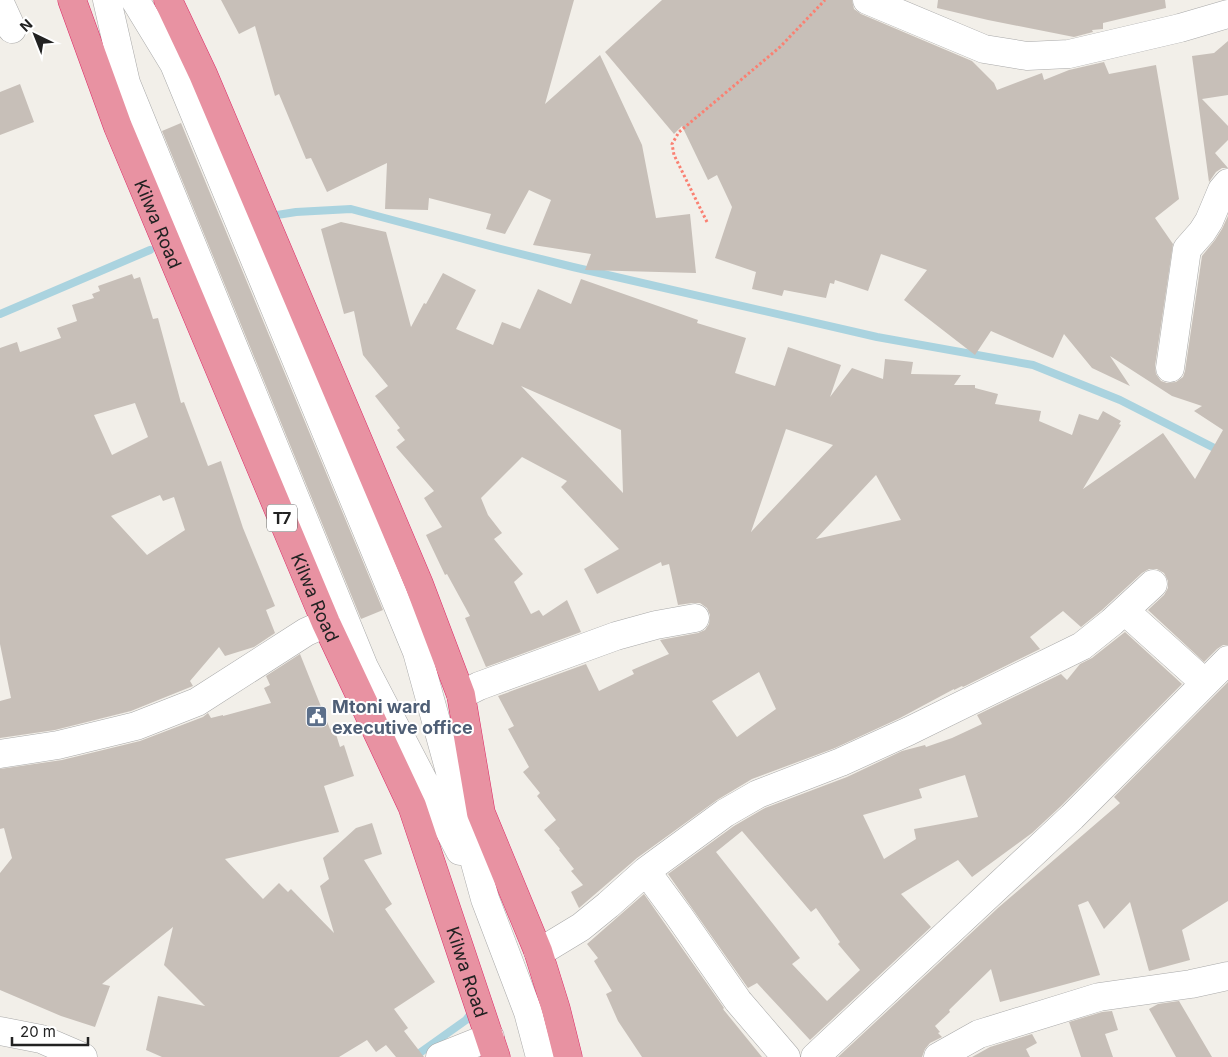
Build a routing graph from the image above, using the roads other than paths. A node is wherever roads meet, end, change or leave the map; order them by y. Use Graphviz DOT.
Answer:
graph roads {
  1 [pos="72,0"];
  2 [pos="107,0"];
  3 [pos="135,0"];
  4 [pos="168,0"];
  5 [pos="867,0"];
  6 [pos="0,3"];
  7 [pos="1228,14"];
  8 [pos="12,29"];
  9 [pos="1228,183"];
  10 [pos="1170,368"];
  11 [pos="1153,584"];
  12 [pos="1125,611"];
  13 [pos="695,618"];
  14 [pos="326,623"];
  15 [pos="1228,660"];
  16 [pos="1205,683"];
  17 [pos="460,695"];
  18 [pos="0,754"];
  19 [pos="646,871"];
  20 [pos="484,899"];
  21 [pos="538,951"];
  22 [pos="1228,976"];
  23 [pos="0,1031"];
  24 [pos="493,1047"];
  25 [pos="83,1057"];
  26 [pos="440,1057"];
  27 [pos="540,1057"];
  28 [pos="568,1057"];
  29 [pos="786,1057"];
  30 [pos="815,1057"];
  31 [pos="938,1057"];
  1 -- 14 [label="highway, Kilwa Road / T7"];
  2 -- 20 [label="street"];
  3 -- 20 [label="street"];
  4 -- 17 [label="highway"];
  5 -- 7 [label="street"];
  6 -- 8 [label="street"];
  9 -- 10 [label="street"];
  11 -- 12 [label="street"];
  12 -- 16 [label="street"];
  12 -- 19 [label="street"];
  13 -- 17 [label="street"];
  14 -- 18 [label="street"];
  14 -- 24 [label="highway, Kilwa Road / T7"];
  15 -- 16 [label="street"];
  16 -- 30 [label="street"];
  17 -- 21 [label="highway"];
  19 -- 21 [label="street"];
  19 -- 29 [label="street"];
  20 -- 27 [label="street"];
  21 -- 28 [label="highway"];
  22 -- 31 [label="street"];
  23 -- 25 [label="street"];
  24 -- 26 [label="street"];
}
